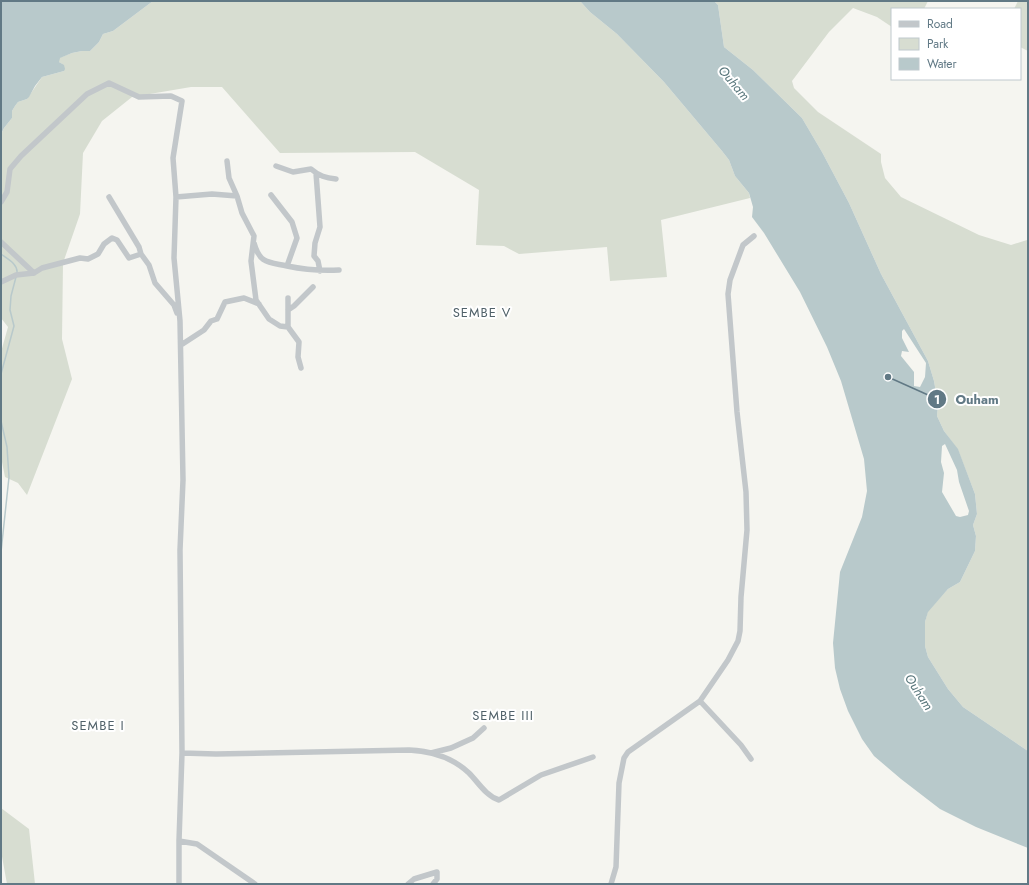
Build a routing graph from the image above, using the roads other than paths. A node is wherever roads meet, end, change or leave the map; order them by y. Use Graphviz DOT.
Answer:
graph roads {
  1 [pos="226,161"];
  2 [pos="276,166"];
  3 [pos="316,173"];
  4 [pos="336,179"];
  5 [pos="271,194"];
  6 [pos="176,196"];
  7 [pos="237,196"];
  8 [pos="109,198"];
  9 [pos="1,202"];
  10 [pos="754,236"];
  11 [pos="253,240"];
  12 [pos="1,242"];
  13 [pos="141,254"];
  14 [pos="287,266"];
  15 [pos="339,270"];
  16 [pos="320,271"];
  17 [pos="34,273"];
  18 [pos="1,282"];
  19 [pos="313,287"];
  20 [pos="288,298"];
  21 [pos="260,304"];
  22 [pos="288,310"];
  23 [pos="180,321"];
  24 [pos="288,327"];
  25 [pos="181,345"];
  26 [pos="301,368"];
  27 [pos="700,701"];
  28 [pos="484,728"];
  29 [pos="182,753"];
  30 [pos="431,753"];
  31 [pos="593,757"];
  32 [pos="751,759"];
  33 [pos="179,841"];
  34 [pos="179,884"];
  35 [pos="255,884"];
  36 [pos="408,884"];
  37 [pos="433,884"];
  38 [pos="611,884"];
  1 -- 7 [label="street"];
  2 -- 3 [label="street"];
  3 -- 4 [label="street"];
  3 -- 16 [label="street"];
  5 -- 14 [label="street"];
  6 -- 7 [label="street"];
  6 -- 9 [label="street"];
  6 -- 23 [label="street"];
  7 -- 11 [label="street"];
  8 -- 13 [label="street"];
  10 -- 27 [label="street"];
  11 -- 14 [label="street"];
  11 -- 21 [label="street"];
  12 -- 17 [label="street"];
  13 -- 17 [label="street"];
  13 -- 23 [label="street"];
  14 -- 16 [label="street"];
  15 -- 16 [label="street"];
  17 -- 18 [label="street"];
  19 -- 22 [label="street"];
  20 -- 22 [label="street"];
  21 -- 24 [label="street"];
  21 -- 25 [label="street"];
  22 -- 24 [label="street"];
  23 -- 25 [label="street"];
  24 -- 26 [label="street"];
  25 -- 29 [label="street"];
  27 -- 32 [label="street"];
  27 -- 38 [label="street"];
  28 -- 30 [label="street"];
  29 -- 30 [label="street"];
  29 -- 33 [label="street"];
  30 -- 31 [label="street"];
  33 -- 34 [label="street"];
  33 -- 35 [label="street"];
  36 -- 37 [label="street"];
}
